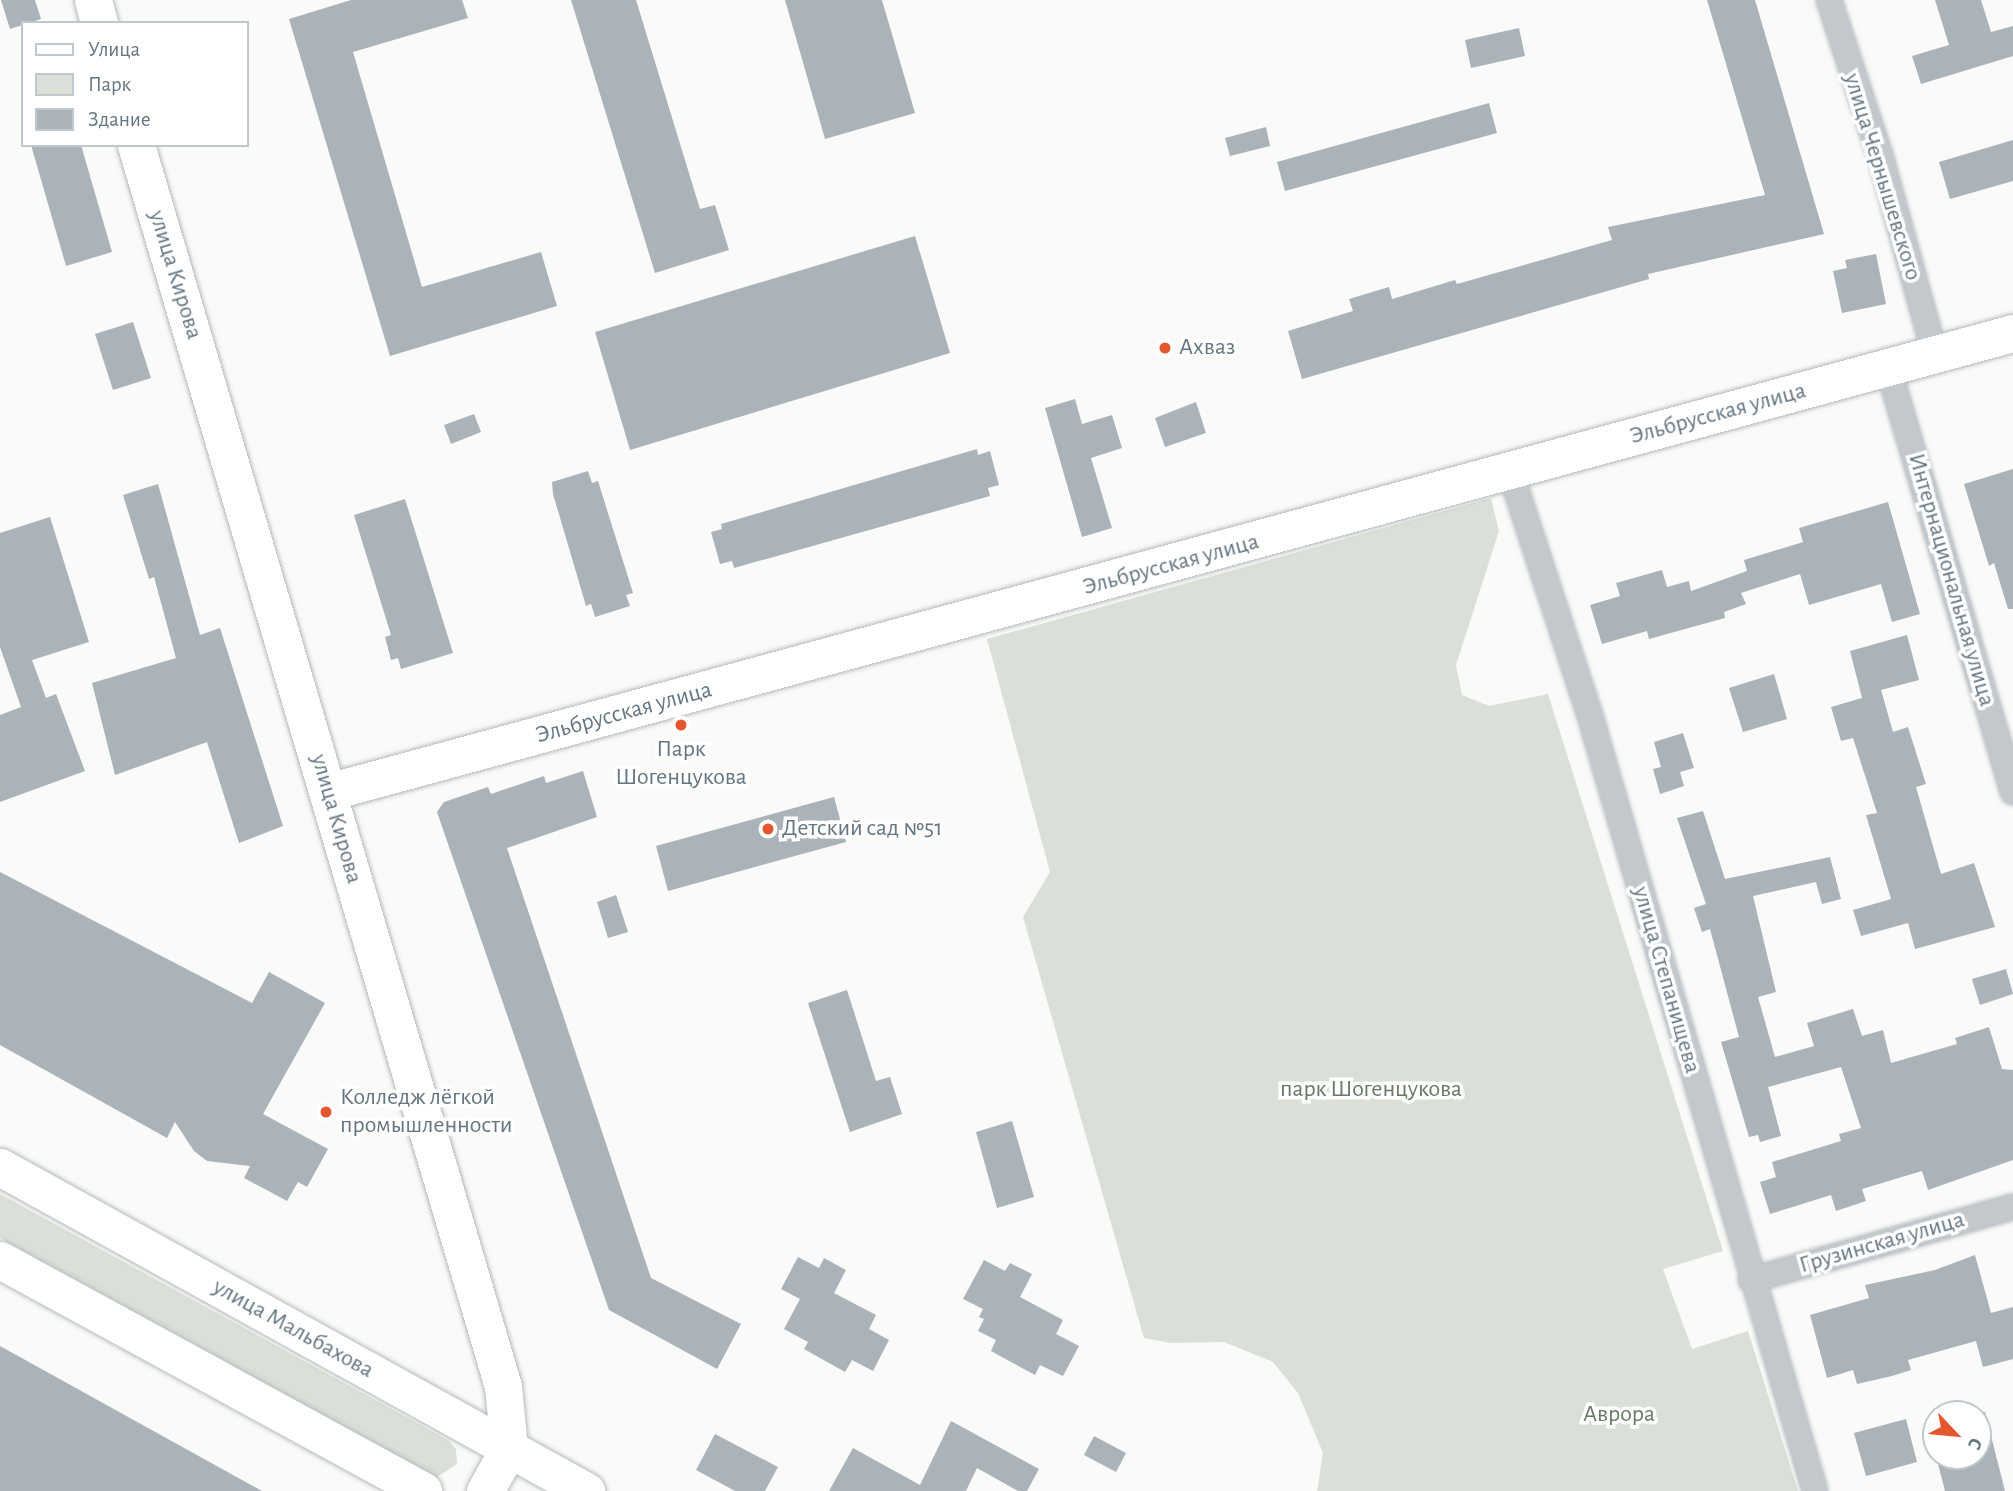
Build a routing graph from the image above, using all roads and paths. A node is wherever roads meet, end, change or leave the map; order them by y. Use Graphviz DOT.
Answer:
graph roads {
  1 [pos="93,0"];
  2 [pos="1829,0"];
  3 [pos="98,21"];
  4 [pos="137,147"];
  5 [pos="2013,333"];
  6 [pos="1935,354"];
  7 [pos="1888,367"];
  8 [pos="1510,471"];
  9 [pos="328,792"];
  10 [pos="2013,792"];
  11 [pos="0,1167"];
  12 [pos="2013,1207"];
  13 [pos="0,1260"];
  14 [pos="1751,1280"];
  15 [pos="509,1448"];
  16 [pos="423,1491"];
  17 [pos="485,1491"];
  18 [pos="586,1491"];
  19 [pos="1815,1491"];
  1 -- 3 [label="main road"];
  2 -- 6 [label="street, улица Чернышевского"];
  4 -- 9 [label="main road, улица Кирова"];
  5 -- 6 [label="main road, Эльбрусская улица"];
  6 -- 7 [label="main road, Эльбрусская улица"];
  7 -- 8 [label="main road, Эльбрусская улица"];
  7 -- 10 [label="street, Интернациональная улица"];
  8 -- 9 [label="main road, Эльбрусская улица"];
  8 -- 14 [label="street, улица Степанищева"];
  9 -- 15 [label="main road, улица Кирова"];
  11 -- 15 [label="main road, улица Мальбахова"];
  12 -- 14 [label="street, Грузинская улица"];
  13 -- 16 [label="main road"];
  14 -- 19 [label="street, улица Степанищева"];
  15 -- 17 [label="main road"];
  15 -- 18 [label="main road, улица Мальбахова"];
}
